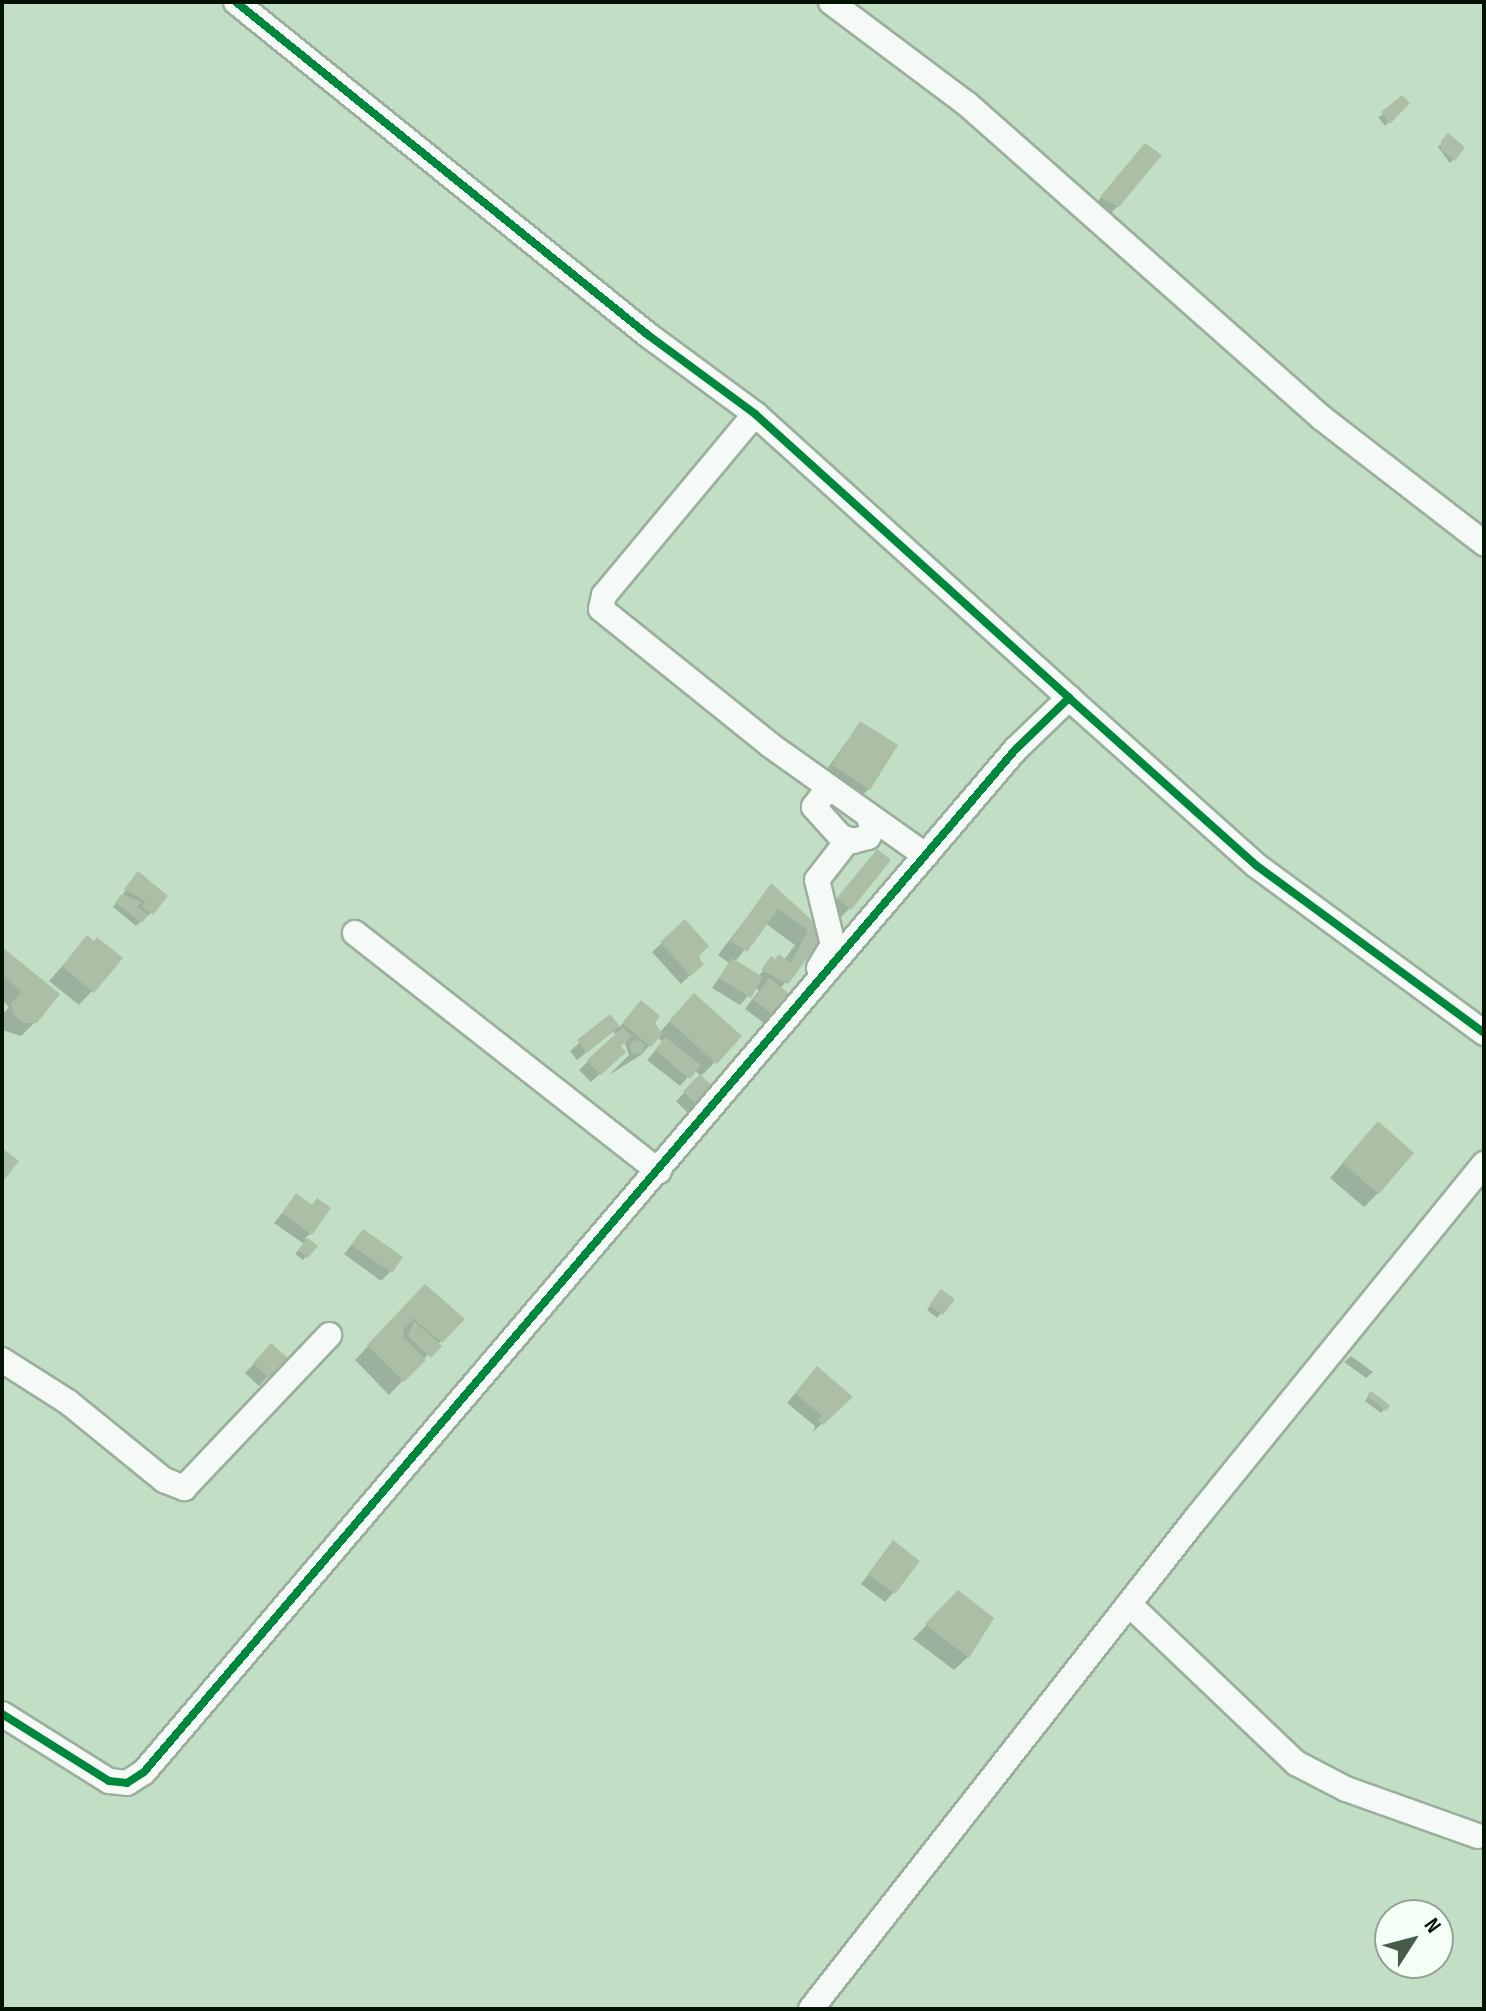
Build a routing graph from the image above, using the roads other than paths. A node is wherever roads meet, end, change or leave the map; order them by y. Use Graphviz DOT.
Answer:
graph roads {
  1 [pos="236,2"];
  2 [pos="831,2"];
  3 [pos="755,414"];
  4 [pos="1484,543"];
  5 [pos="1069,698"];
  6 [pos="829,787"];
  7 [pos="868,815"];
  8 [pos="848,840"];
  9 [pos="926,856"];
  10 [pos="355,933"];
  11 [pos="810,993"];
  12 [pos="1484,1033"];
  13 [pos="1484,1164"];
  14 [pos="659,1171"];
  15 [pos="329,1335"];
  16 [pos="2,1360"];
  17 [pos="1129,1604"];
  18 [pos="2,1714"];
  19 [pos="1478,1836"];
  20 [pos="811,2009"];
  1 -- 3 [label="street"];
  2 -- 4 [label="street"];
  3 -- 5 [label="street"];
  3 -- 6 [label="street"];
  5 -- 9 [label="street"];
  5 -- 12 [label="street"];
  6 -- 7 [label="street"];
  6 -- 8 [label="street"];
  7 -- 8 [label="street"];
  7 -- 9 [label="street"];
  8 -- 11 [label="street"];
  9 -- 11 [label="street"];
  10 -- 14 [label="street"];
  11 -- 14 [label="street"];
  13 -- 17 [label="street"];
  14 -- 18 [label="street"];
  15 -- 16 [label="street"];
  17 -- 19 [label="street"];
  17 -- 20 [label="street"];
}
